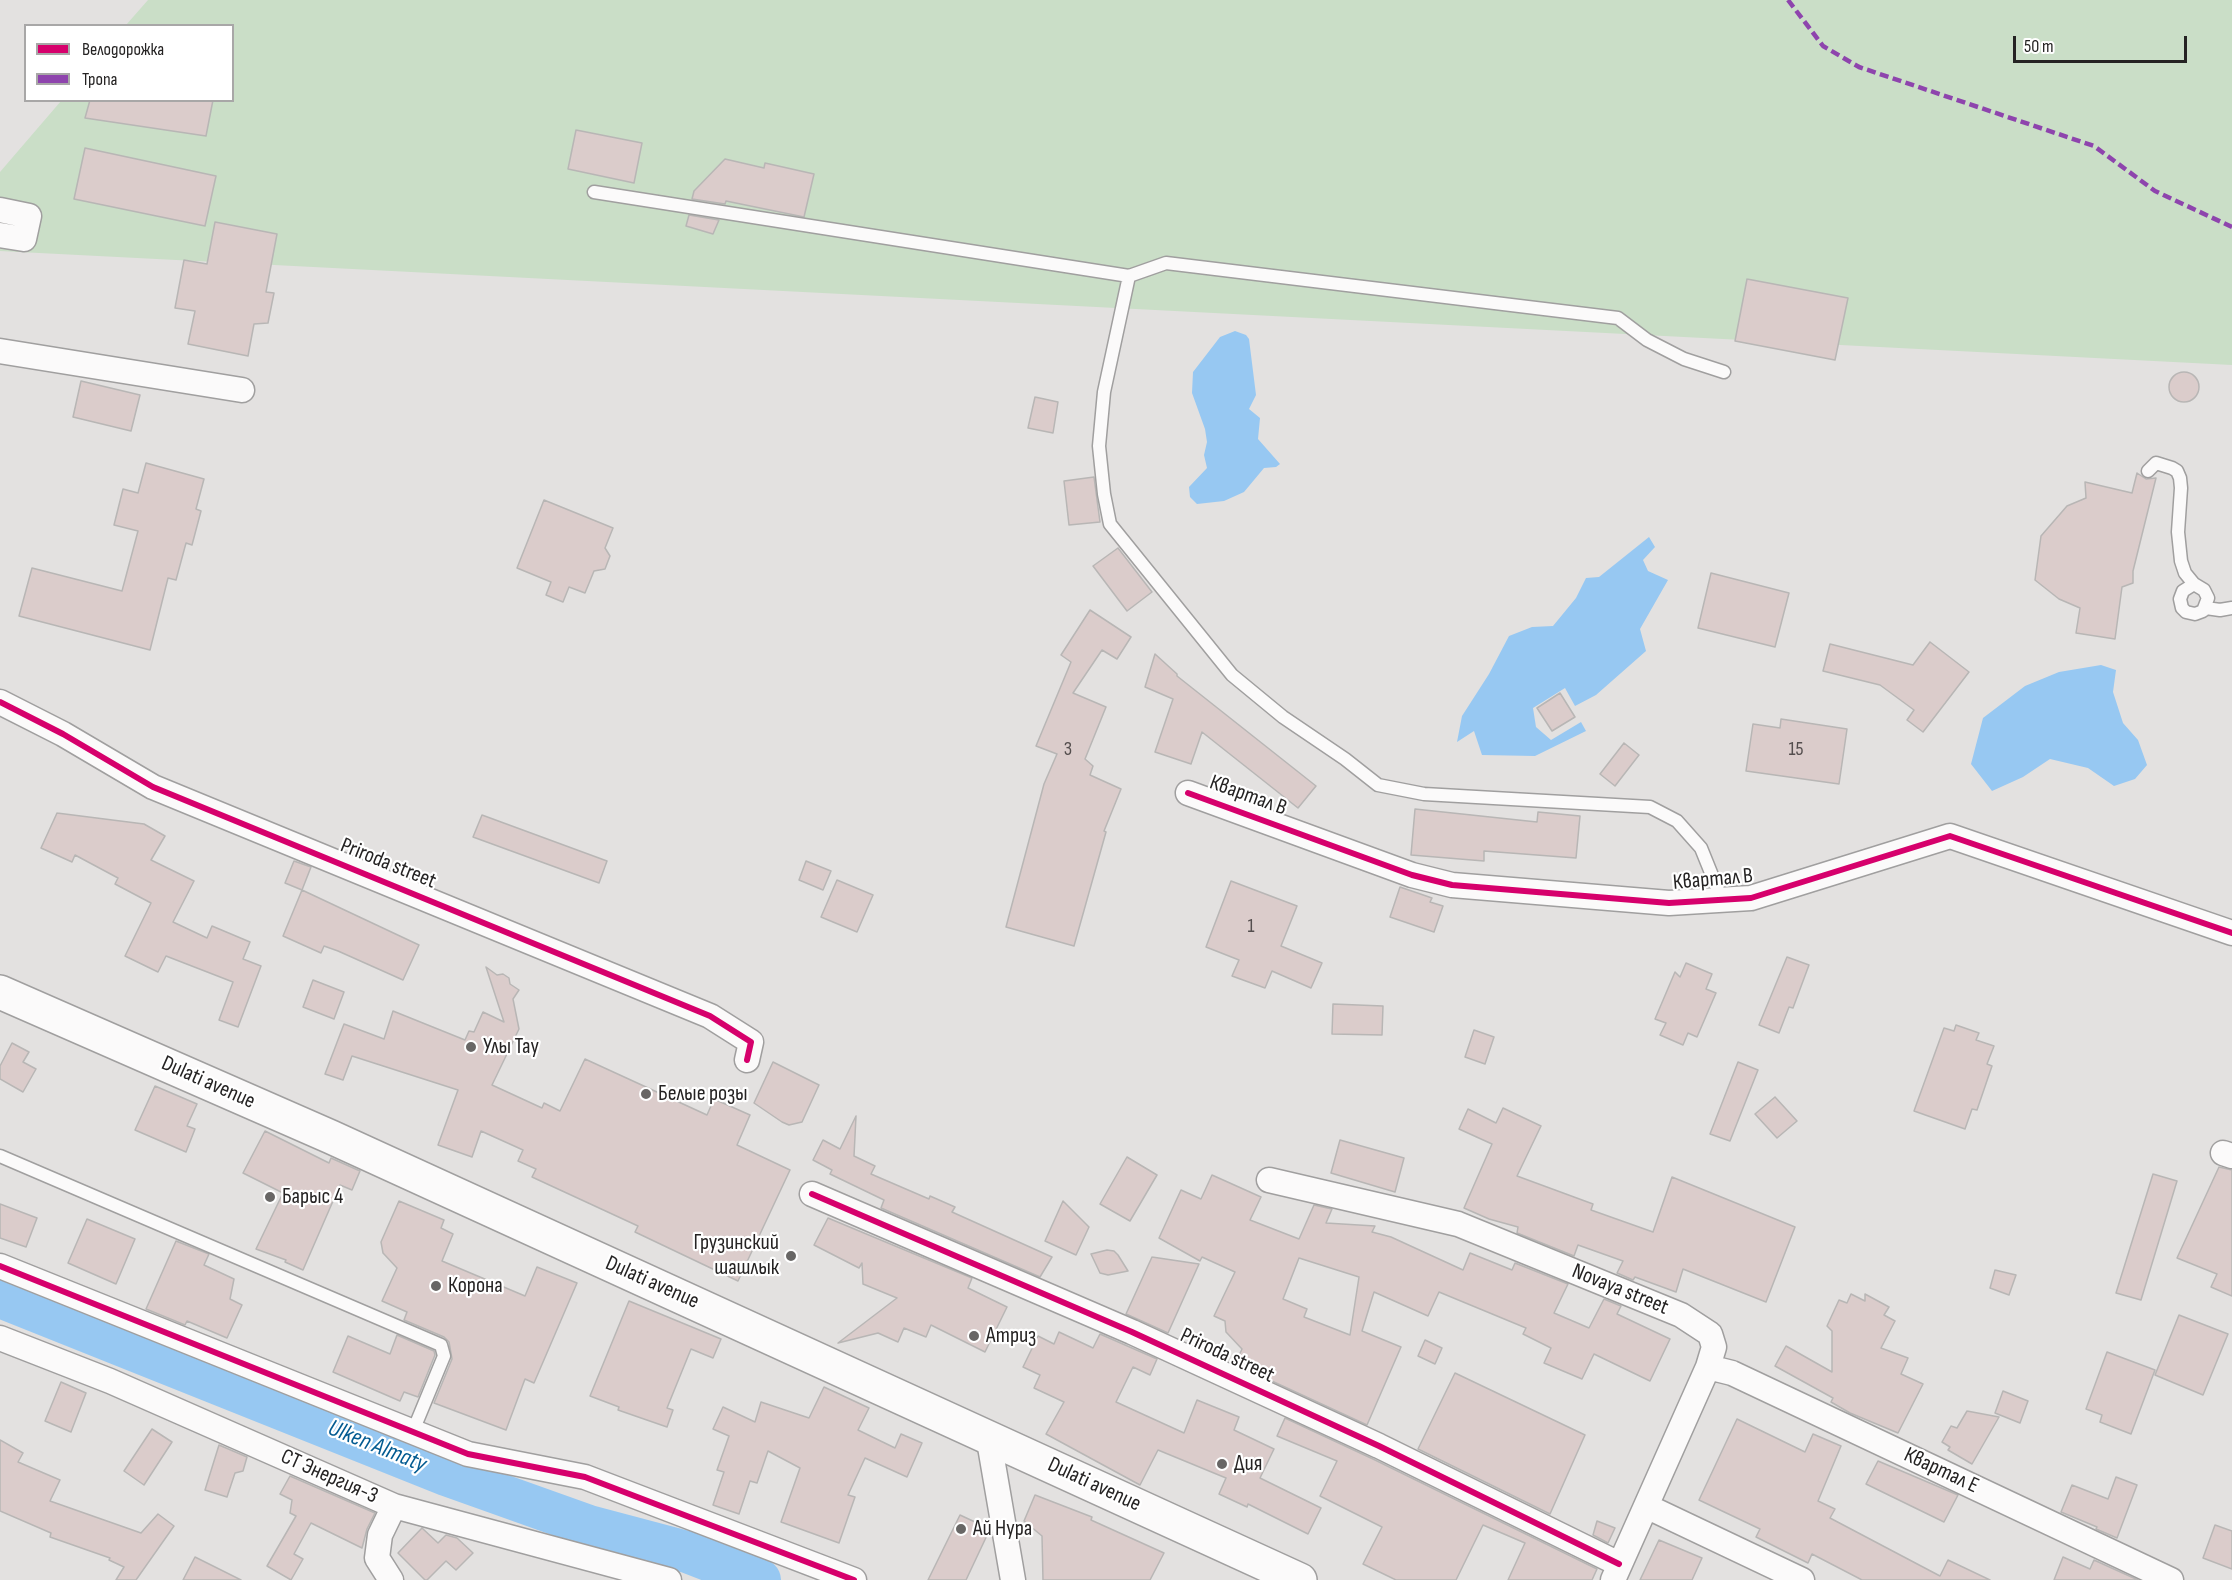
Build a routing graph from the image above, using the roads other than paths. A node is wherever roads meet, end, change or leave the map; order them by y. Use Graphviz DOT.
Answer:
graph roads {
  1 [pos="594,192"];
  2 [pos="0,210"];
  3 [pos="0,235"];
  4 [pos="1129,276"];
  5 [pos="0,351"];
  6 [pos="1724,372"];
  7 [pos="242,390"];
  8 [pos="2148,471"];
  9 [pos="2194,584"];
  10 [pos="2206,608"];
  11 [pos="2232,608"];
  12 [pos="0,702"];
  13 [pos="1188,793"];
  14 [pos="1722,900"];
  15 [pos="2232,933"];
  16 [pos="0,992"];
  17 [pos="747,1060"];
  18 [pos="0,1156"];
  19 [pos="1269,1180"];
  20 [pos="812,1194"];
  21 [pos="0,1266"];
  22 [pos="0,1338"];
  23 [pos="1708,1367"];
  24 [pos="413,1431"];
  25 [pos="988,1436"];
  26 [pos="394,1506"];
  27 [pos="1646,1506"];
  28 [pos="1616,1572"];
  29 [pos="391,1580"];
  30 [pos="669,1580"];
  31 [pos="854,1580"];
  32 [pos="1013,1580"];
  33 [pos="1300,1580"];
  34 [pos="1802,1580"];
  35 [pos="2171,1580"];
  1 -- 4 [label="lane"];
  2 -- 3 [label="street"];
  4 -- 6 [label="lane"];
  4 -- 14 [label="lane"];
  5 -- 7 [label="street"];
  8 -- 9 [label="lane"];
  9 -- 10 [label="lane"];
  9 -- 10 [label="lane"];
  10 -- 11 [label="lane"];
  12 -- 17 [label="street, Priroda street"];
  13 -- 14 [label="street, Квартал В"];
  14 -- 15 [label="street, Квартал В"];
  16 -- 25 [label="main road, Dulati avenue"];
  18 -- 24 [label="lane"];
  19 -- 23 [label="street, Novaya street"];
  20 -- 28 [label="street, Priroda street"];
  21 -- 24 [label="street"];
  22 -- 26 [label="street, СТ Энергия-3"];
  23 -- 27 [label="street, Novaya street"];
  23 -- 35 [label="street, Квартал Е"];
  24 -- 31 [label="street"];
  25 -- 32 [label="street"];
  25 -- 33 [label="main road, Dulati avenue"];
  26 -- 29 [label="street"];
  26 -- 30 [label="street, СТ Энергия-3"];
  27 -- 28 [label="street, Novaya street"];
  27 -- 34 [label="street"];
}
